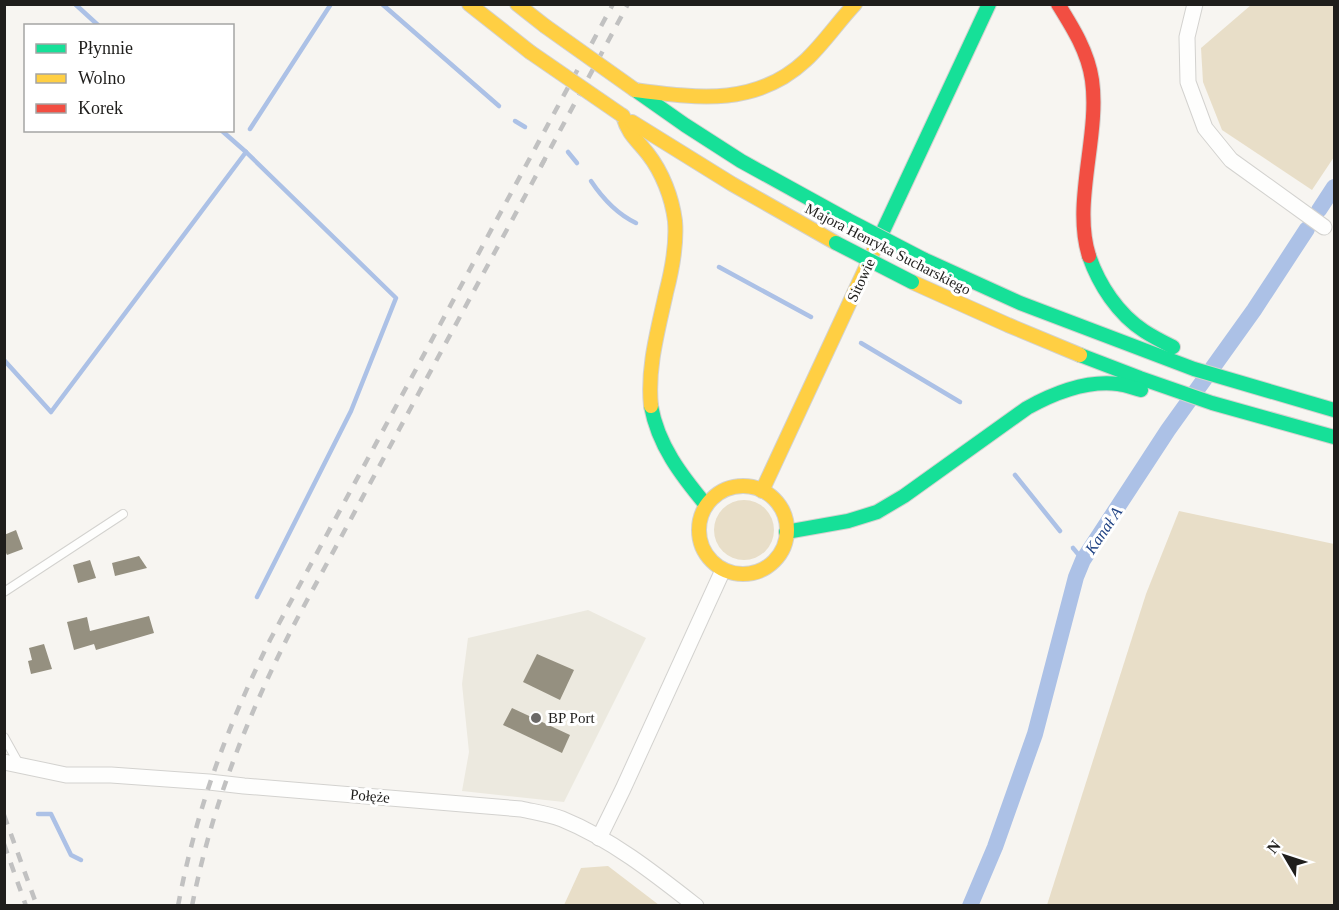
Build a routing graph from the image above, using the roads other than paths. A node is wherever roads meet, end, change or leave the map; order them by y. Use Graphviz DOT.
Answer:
graph roads {
  1 [pos="469,4"];
  2 [pos="517,4"];
  3 [pos="855,4"];
  4 [pos="989,4"];
  5 [pos="1058,4"];
  6 [pos="1195,4"];
  7 [pos="635,90"];
  8 [pos="623,116"];
  9 [pos="1324,227"];
  10 [pos="1194,369"];
  11 [pos="1174,391"];
  12 [pos="1335,410"];
  13 [pos="1335,437"];
  14 [pos="762,491"];
  15 [pos="706,505"];
  16 [pos="123,514"];
  17 [pos="786,532"];
  18 [pos="723,570"];
  19 [pos="4,592"];
  20 [pos="4,737"];
  21 [pos="12,763"];
  22 [pos="599,838"];
  23 [pos="696,906"];
  1 -- 8 [label="main road, Majora Henryka Sucharskiego, bridge"];
  2 -- 7 [label="main road, Majora Henryka Sucharskiego, bridge"];
  3 -- 7 [label="main road"];
  4 -- 14 [label="main road, Sitowie"];
  5 -- 10 [label="main road"];
  6 -- 9 [label="street"];
  7 -- 10 [label="main road, Majora Henryka Sucharskiego, bridge"];
  8 -- 11 [label="main road, Majora Henryka Sucharskiego, bridge"];
  8 -- 15 [label="main road"];
  10 -- 12 [label="main road, Majora Henryka Sucharskiego"];
  11 -- 13 [label="main road, Majora Henryka Sucharskiego"];
  11 -- 17 [label="main road"];
  14 -- 15 [label="main road"];
  14 -- 17 [label="main road"];
  15 -- 18 [label="main road"];
  16 -- 19 [label="lane"];
  17 -- 18 [label="main road"];
  18 -- 22 [label="street"];
  20 -- 21 [label="lane, Połęże"];
  21 -- 22 [label="street, Połęże"];
  22 -- 23 [label="street, Połęże"];
}
